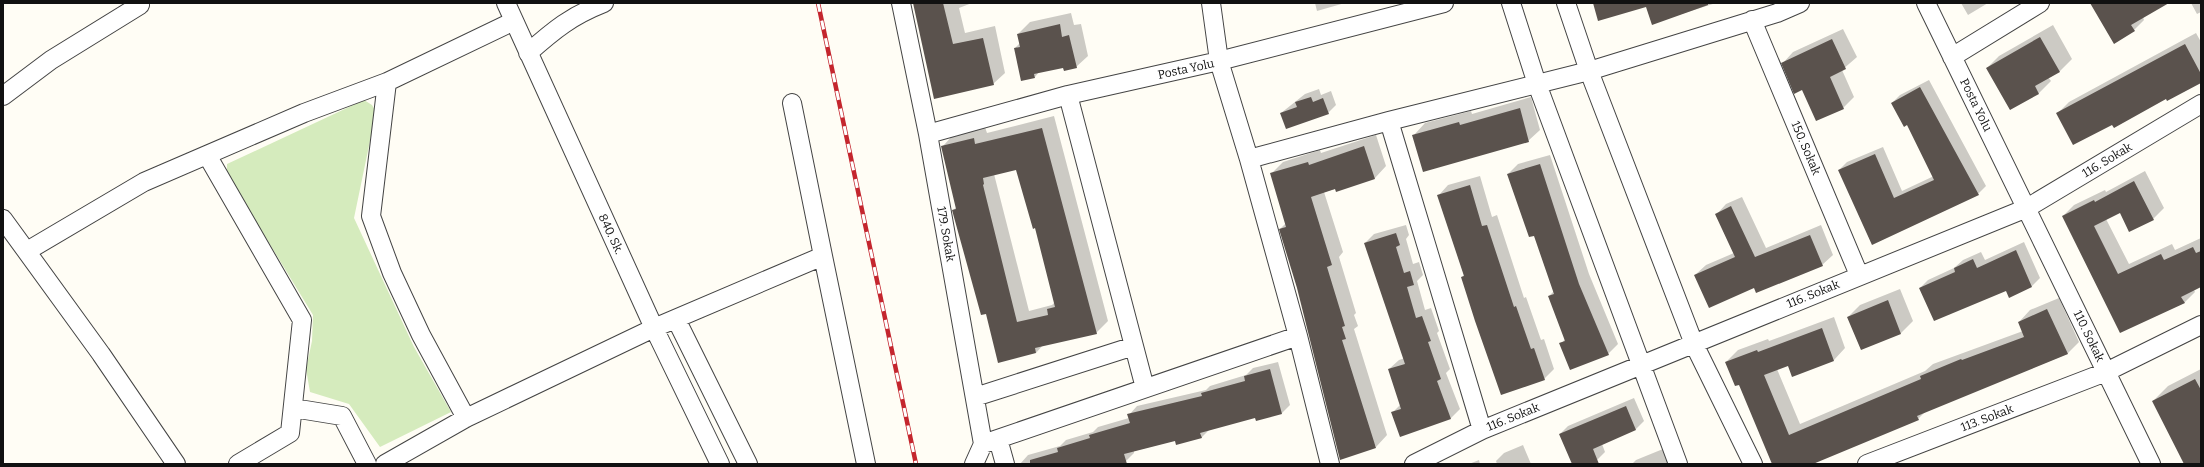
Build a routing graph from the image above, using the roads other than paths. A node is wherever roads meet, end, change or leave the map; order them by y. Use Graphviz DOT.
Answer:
graph roads {
  1 [pos="506,3"];
  2 [pos="604,3"];
  3 [pos="901,3"];
  4 [pos="1211,3"];
  5 [pos="1444,3"];
  6 [pos="1511,3"];
  7 [pos="1566,3"];
  8 [pos="1800,3"];
  9 [pos="1926,3"];
  10 [pos="2040,3"];
  11 [pos="140,5"];
  12 [pos="1752,20"];
  13 [pos="514,21"];
  14 [pos="528,52"];
  15 [pos="1952,57"];
  16 [pos="1219,61"];
  17 [pos="1589,71"];
  18 [pos="387,82"];
  19 [pos="1537,84"];
  20 [pos="1068,95"];
  21 [pos="3,96"];
  22 [pos="792,103"];
  23 [pos="2201,104"];
  24 [pos="1389,121"];
  25 [pos="928,134"];
  26 [pos="207,155"];
  27 [pos="1249,159"];
  28 [pos="2027,208"];
  29 [pos="3,219"];
  30 [pos="27,251"];
  31 [pos="823,256"];
  32 [pos="1859,275"];
  33 [pos="676,319"];
  34 [pos="2201,325"];
  35 [pos="654,328"];
  36 [pos="1298,336"];
  37 [pos="1694,344"];
  38 [pos="1134,346"];
  39 [pos="1640,364"];
  40 [pos="2106,372"];
  41 [pos="1145,388"];
  42 [pos="975,397"];
  43 [pos="292,408"];
  44 [pos="466,418"];
  45 [pos="1482,430"];
  46 [pos="991,441"];
  47 [pos="176,464"];
  48 [pos="238,464"];
  49 [pos="367,464"];
  50 [pos="385,464"];
  51 [pos="720,464"];
  52 [pos="748,464"];
  53 [pos="866,464"];
  54 [pos="974,464"];
  55 [pos="1005,464"];
  56 [pos="1330,464"];
  57 [pos="1414,464"];
  58 [pos="1678,464"];
  59 [pos="1752,464"];
  60 [pos="1867,464"];
  61 [pos="2151,464"];
  1 -- 13 [label="street, 840. Sk."];
  2 -- 14 [label="street"];
  3 -- 25 [label="street, 179. Sokak"];
  4 -- 16 [label="street"];
  5 -- 16 [label="street, Posta Yolu"];
  6 -- 19 [label="street"];
  7 -- 17 [label="street"];
  8 -- 12 [label="street"];
  9 -- 15 [label="street, Posta Yolu"];
  10 -- 15 [label="street"];
  11 -- 21 [label="street"];
  12 -- 17 [label="street"];
  12 -- 32 [label="street, 150. Sokak"];
  13 -- 14 [label="street, 840. Sk."];
  13 -- 18 [label="street"];
  14 -- 35 [label="street, 840. Sk."];
  15 -- 28 [label="street, Posta Yolu"];
  16 -- 20 [label="street, Posta Yolu"];
  16 -- 27 [label="street"];
  17 -- 19 [label="street"];
  17 -- 37 [label="street"];
  18 -- 26 [label="street"];
  18 -- 44 [label="street"];
  19 -- 24 [label="street"];
  19 -- 39 [label="street"];
  20 -- 25 [label="street, Posta Yolu"];
  20 -- 38 [label="street"];
  22 -- 31 [label="street"];
  23 -- 28 [label="street, 116. Sokak"];
  24 -- 27 [label="street"];
  24 -- 45 [label="street"];
  25 -- 42 [label="street, 179. Sokak"];
  26 -- 30 [label="street"];
  26 -- 43 [label="street"];
  27 -- 36 [label="street"];
  28 -- 32 [label="street, 116. Sokak"];
  28 -- 40 [label="street, 110. Sokak"];
  29 -- 30 [label="street"];
  30 -- 47 [label="street"];
  31 -- 33 [label="street"];
  31 -- 53 [label="street"];
  32 -- 37 [label="street, 116. Sokak"];
  33 -- 35 [label="street"];
  33 -- 52 [label="street"];
  34 -- 40 [label="street, 113. Sokak"];
  35 -- 44 [label="street"];
  35 -- 51 [label="street, 840. Sk."];
  36 -- 41 [label="street"];
  36 -- 56 [label="street"];
  37 -- 39 [label="street, 116. Sokak"];
  37 -- 59 [label="street"];
  38 -- 41 [label="street"];
  38 -- 42 [label="street"];
  39 -- 45 [label="street, 116. Sokak"];
  39 -- 58 [label="street"];
  40 -- 60 [label="street, 113. Sokak"];
  40 -- 61 [label="street, 110. Sokak"];
  41 -- 46 [label="street"];
  42 -- 46 [label="street, 179. Sokak"];
  43 -- 48 [label="street"];
  43 -- 49 [label="street"];
  44 -- 50 [label="street"];
  45 -- 57 [label="street, 116. Sokak"];
  46 -- 54 [label="street"];
  46 -- 55 [label="street, 179. Sokak"];
}
